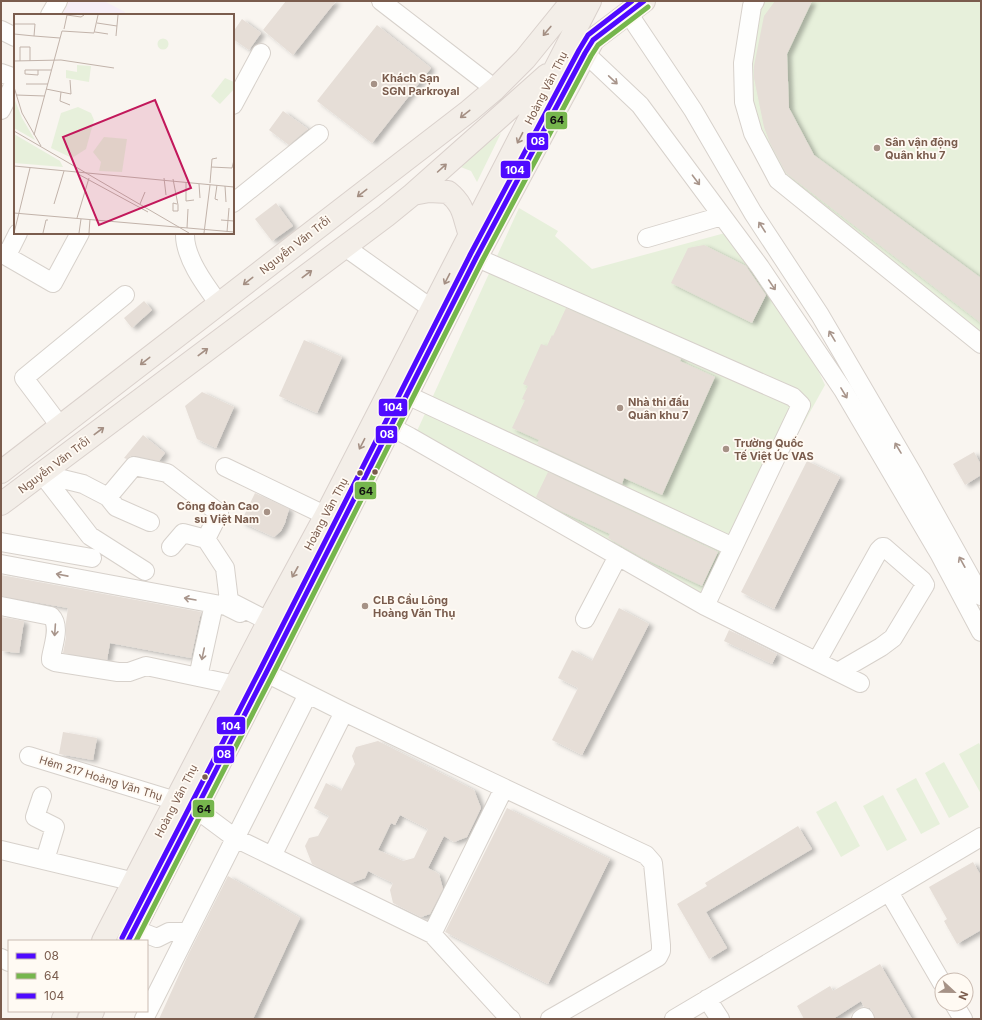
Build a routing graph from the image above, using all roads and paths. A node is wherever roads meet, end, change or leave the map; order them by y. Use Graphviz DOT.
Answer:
graph roads {
  1 [pos="58,1"];
  2 [pos="381,1"];
  3 [pos="572,1"];
  4 [pos="590,1"];
  5 [pos="751,3"];
  6 [pos="636,7"];
  7 [pos="51,14"];
  8 [pos="1,30"];
  9 [pos="14,36"];
  10 [pos="589,47"];
  11 [pos="261,53"];
  12 [pos="557,66"];
  13 [pos="1,73"];
  14 [pos="14,78"];
  15 [pos="14,84"];
  16 [pos="495,89"];
  17 [pos="234,104"];
  18 [pos="1,110"];
  19 [pos="319,134"];
  20 [pos="413,194"];
  21 [pos="234,202"];
  22 [pos="722,216"];
  23 [pos="17,234"];
  24 [pos="79,234"];
  25 [pos="189,236"];
  26 [pos="647,238"];
  27 [pos="344,247"];
  28 [pos="469,248"];
  29 [pos="4,254"];
  30 [pos="124,295"];
  31 [pos="219,304"];
  32 [pos="432,310"];
  33 [pos="236,328"];
  34 [pos="981,344"];
  35 [pos="399,391"];
  36 [pos="383,423"];
  37 [pos="60,426"];
  38 [pos="225,467"];
  39 [pos="1,472"];
  40 [pos="42,474"];
  41 [pos="108,497"];
  42 [pos="1,504"];
  43 [pos="334,519"];
  44 [pos="150,522"];
  45 [pos="206,539"];
  46 [pos="1,542"];
  47 [pos="733,546"];
  48 [pos="171,547"];
  49 [pos="618,556"];
  50 [pos="92,558"];
  51 [pos="1,564"];
  52 [pos="144,571"];
  53 [pos="981,596"];
  54 [pos="214,604"];
  55 [pos="1,606"];
  56 [pos="705,606"];
  57 [pos="584,619"];
  58 [pos="267,623"];
  59 [pos="981,632"];
  60 [pos="817,661"];
  61 [pos="838,672"];
  62 [pos="266,673"];
  63 [pos="198,677"];
  64 [pos="860,683"];
  65 [pos="236,685"];
  66 [pos="308,694"];
  67 [pos="344,712"];
  68 [pos="28,756"];
  69 [pos="504,788"];
  70 [pos="42,796"];
  71 [pos="176,801"];
  72 [pos="196,809"];
  73 [pos="981,837"];
  74 [pos="235,838"];
  75 [pos="1,850"];
  76 [pos="272,856"];
  77 [pos="44,860"];
  78 [pos="134,882"];
  79 [pos="154,892"];
  80 [pos="889,892"];
  81 [pos="114,922"];
  82 [pos="188,932"];
  83 [pos="432,934"];
  84 [pos="131,935"];
  85 [pos="157,938"];
  86 [pos="104,940"];
  87 [pos="172,966"];
  88 [pos="936,972"];
  89 [pos="707,999"];
  90 [pos="148,1011"];
  91 [pos="511,1019"];
  92 [pos="550,1019"];
  93 [pos="674,1019"];
  94 [pos="720,1019"];
  95 [pos="862,1019"];
  96 [pos="865,1019"];
  1 -- 7 [label="street"];
  2 -- 16 [label="street"];
  3 -- 16 [label="main road, Nguyễn Văn Trỗi, one-way"];
  4 -- 12 [label="main road, Hoàng Văn Thụ"];
  5 -- 34 [label="street"];
  6 -- 10 [label="main road, Nguyễn Văn Trỗi"];
  53 -- 6 [label="street, one-way"];
  8 -- 9 [label="street"];
  10 -- 12 [label="main road, Nguyễn Văn Trỗi"];
  10 -- 22 [label="street, one-way"];
  10 -- 28 [label="main road, Hoàng Văn Thụ"];
  11 -- 17 [label="street"];
  20 -- 12 [label="main road, Nguyễn Văn Trỗi, one-way"];
  12 -- 28 [label="main road, Hoàng Văn Thụ, one-way"];
  13 -- 14 [label="street"];
  15 -- 18 [label="street"];
  16 -- 31 [label="main road, Nguyễn Văn Trỗi, one-way"];
  19 -- 21 [label="street"];
  20 -- 27 [label="main road, Nguyễn Văn Trỗi"];
  20 -- 28 [label="main road"];
  22 -- 26 [label="street"];
  22 -- 59 [label="street, one-way"];
  23 -- 29 [label="street"];
  24 -- 29 [label="street"];
  25 -- 31 [label="street"];
  27 -- 32 [label="street"];
  33 -- 27 [label="main road, Nguyễn Văn Trỗi, one-way"];
  28 -- 32 [label="main road, Hoàng Văn Thụ, one-way"];
  28 -- 35 [label="main road, Hoàng Văn Thụ"];
  28 -- 47 [label="street"];
  30 -- 37 [label="street"];
  31 -- 33 [label="main road"];
  31 -- 37 [label="main road, Nguyễn Văn Trỗi, one-way"];
  32 -- 35 [label="main road, Hoàng Văn Thụ"];
  40 -- 33 [label="main road, Nguyễn Văn Trỗi, one-way"];
  35 -- 36 [label="main road, Hoàng Văn Thụ"];
  35 -- 47 [label="street"];
  36 -- 43 [label="main road, Hoàng Văn Thụ"];
  36 -- 49 [label="street"];
  37 -- 39 [label="main road, Nguyễn Văn Trỗi"];
  38 -- 43 [label="street"];
  40 -- 41 [label="street"];
  40 -- 42 [label="main road, Nguyễn Văn Trỗi"];
  40 -- 52 [label="street"];
  41 -- 44 [label="street"];
  41 -- 45 [label="street"];
  43 -- 58 [label="main road, Hoàng Văn Thụ, one-way"];
  43 -- 62 [label="main road, Hoàng Văn Thụ"];
  45 -- 48 [label="street"];
  45 -- 58 [label="street"];
  46 -- 50 [label="street"];
  47 -- 56 [label="street"];
  49 -- 56 [label="street"];
  49 -- 57 [label="street"];
  54 -- 51 [label="street, one-way"];
  54 -- 58 [label="street"];
  54 -- 63 [label="street, one-way"];
  55 -- 63 [label="street, one-way"];
  56 -- 60 [label="street"];
  58 -- 65 [label="main road, Hoàng Văn Thụ"];
  60 -- 61 [label="street"];
  60 -- 61 [label="street"];
  61 -- 64 [label="street"];
  62 -- 66 [label="street"];
  62 -- 72 [label="main road, Hoàng Văn Thụ"];
  63 -- 65 [label="street"];
  65 -- 71 [label="main road, Hoàng Văn Thụ"];
  66 -- 67 [label="street"];
  66 -- 74 [label="street"];
  67 -- 69 [label="street"];
  67 -- 76 [label="street"];
  68 -- 71 [label="street, Hẻm 217 Hoàng Văn Thụ"];
  69 -- 83 [label="street"];
  69 -- 92 [label="street"];
  70 -- 77 [label="street"];
  71 -- 72 [label="street, Hẻm 217 Hoàng Văn Thụ"];
  71 -- 78 [label="main road, Hoàng Văn Thụ"];
  72 -- 74 [label="street, Hẻm 217 Hoàng Văn Thụ"];
  72 -- 79 [label="main road, Hoàng Văn Thụ"];
  73 -- 80 [label="street"];
  74 -- 76 [label="street, Hẻm 217 Hoàng Văn Thụ"];
  74 -- 82 [label="street"];
  75 -- 77 [label="street"];
  76 -- 83 [label="street, Hẻm 217 Hoàng Văn Thụ"];
  77 -- 78 [label="street"];
  78 -- 79 [label="street"];
  78 -- 81 [label="main road, Hoàng Văn Thụ"];
  79 -- 84 [label="main road, Hoàng Văn Thụ"];
  80 -- 88 [label="street"];
  80 -- 89 [label="street"];
  81 -- 84 [label="street"];
  81 -- 86 [label="main road, Hoàng Văn Thụ"];
  82 -- 85 [label="street"];
  82 -- 87 [label="street"];
  83 -- 91 [label="street"];
  84 -- 85 [label="street"];
  85 -- 87 [label="street"];
  87 -- 90 [label="street"];
  89 -- 93 [label="street"];
  89 -- 94 [label="street"];
  95 -- 96 [label="street"];
}
